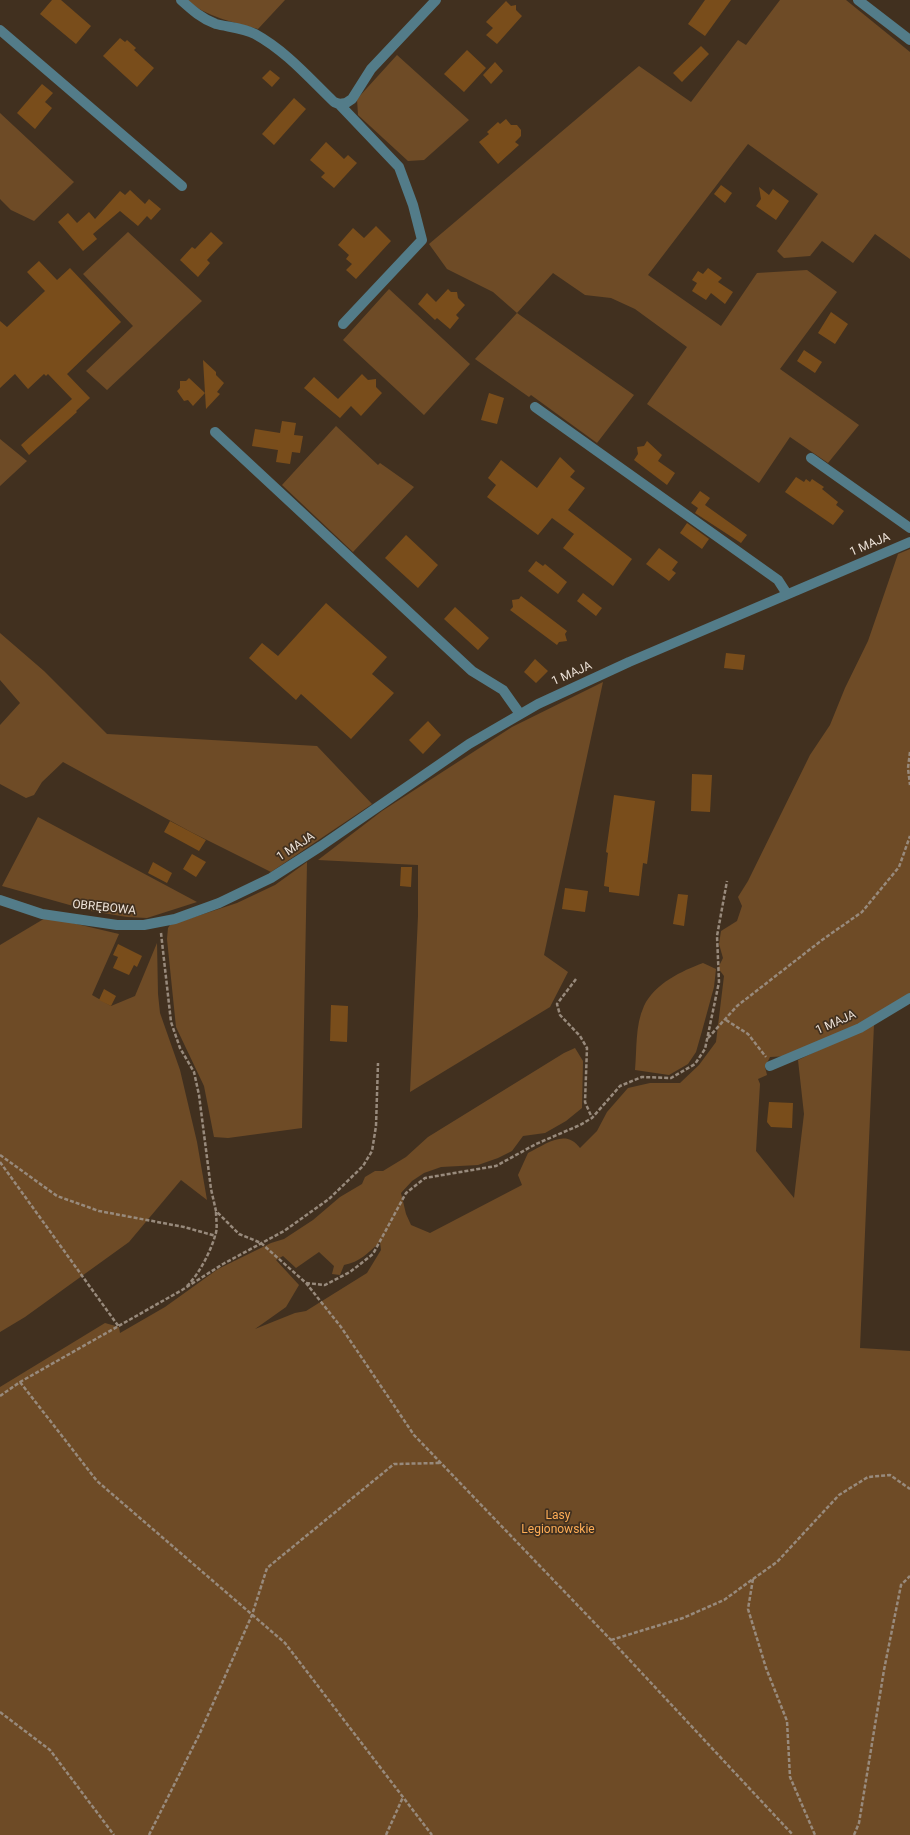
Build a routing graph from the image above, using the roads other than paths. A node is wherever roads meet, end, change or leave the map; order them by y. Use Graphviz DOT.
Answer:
graph roads {
  1 [pos="181,0"];
  2 [pos="436,0"];
  3 [pos="858,0"];
  4 [pos="0,30"];
  5 [pos="910,40"];
  6 [pos="339,104"];
  7 [pos="182,186"];
  8 [pos="343,324"];
  9 [pos="535,407"];
  10 [pos="216,432"];
  11 [pos="811,458"];
  12 [pos="910,528"];
  13 [pos="910,542"];
  14 [pos="787,594"];
  15 [pos="520,714"];
  16 [pos="271,878"];
  17 [pos="0,900"];
  18 [pos="910,998"];
  19 [pos="770,1066"];
  1 -- 6 [label="street"];
  2 -- 6 [label="street"];
  3 -- 5 [label="street"];
  4 -- 7 [label="street"];
  6 -- 8 [label="street"];
  9 -- 14 [label="street"];
  10 -- 15 [label="street"];
  11 -- 12 [label="street"];
  13 -- 14 [label="street, 1 MAJA"];
  14 -- 15 [label="street, 1 MAJA"];
  15 -- 16 [label="street, 1 MAJA"];
  16 -- 17 [label="street, OBRĘBOWA"];
  18 -- 19 [label="street, 1 MAJA"];
}
